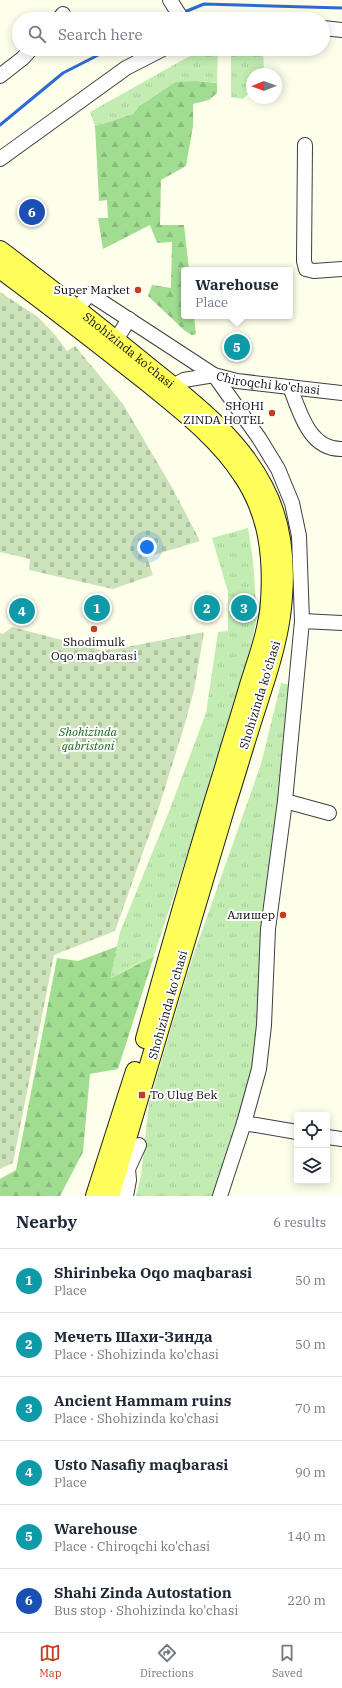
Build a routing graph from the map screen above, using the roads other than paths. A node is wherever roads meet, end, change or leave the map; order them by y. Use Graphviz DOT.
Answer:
graph roads {
  1 [pos="170,0"];
  2 [pos="177,12"];
  3 [pos="330,29"];
  4 [pos="342,30"];
  5 [pos="25,56"];
  6 [pos="149,56"];
  7 [pos="0,76"];
  8 [pos="305,145"];
  9 [pos="0,159"];
  10 [pos="0,250"];
  11 [pos="0,269"];
  12 [pos="342,269"];
  13 [pos="77,308"];
  14 [pos="129,319"];
  15 [pos="116,340"];
  16 [pos="214,374"];
  17 [pos="173,386"];
  18 [pos="290,387"];
  19 [pos="342,393"];
  20 [pos="341,450"];
  21 [pos="302,621"];
  22 [pos="342,623"];
  23 [pos="286,801"];
  24 [pos="329,813"];
  25 [pos="244,1123"];
  26 [pos="294,1131"];
  27 [pos="330,1137"];
  28 [pos="342,1139"];
  29 [pos="139,1145"];
  30 [pos="96,1196"];
  31 [pos="110,1196"];
  32 [pos="126,1196"];
  33 [pos="220,1196"];
  1 -- 2 [label="street"];
  3 -- 4 [label="street"];
  5 -- 7 [label="street"];
  6 -- 9 [label="street"];
  8 -- 12 [label="street"];
  10 -- 13 [label="main road, Shohizinda ko'chasi"];
  11 -- 30 [label="main road, Shohizinda ko'chasi"];
  13 -- 14 [label="street"];
  13 -- 15 [label="main road, Shohizinda ko'chasi"];
  14 -- 15 [label="street"];
  14 -- 16 [label="street"];
  15 -- 17 [label="main road, Shohizinda ko'chasi"];
  16 -- 17 [label="street, Chiroqchi ko'chasi"];
  16 -- 18 [label="street, Chiroqchi ko'chasi"];
  16 -- 21 [label="street"];
  17 -- 31 [label="main road, Shohizinda ko'chasi"];
  18 -- 19 [label="street, Chiroqchi ko'chasi"];
  18 -- 20 [label="street"];
  21 -- 22 [label="street"];
  21 -- 23 [label="street"];
  23 -- 24 [label="street"];
  23 -- 25 [label="street"];
  25 -- 26 [label="street"];
  25 -- 33 [label="street"];
  27 -- 28 [label="street"];
  29 -- 32 [label="street"];
}
